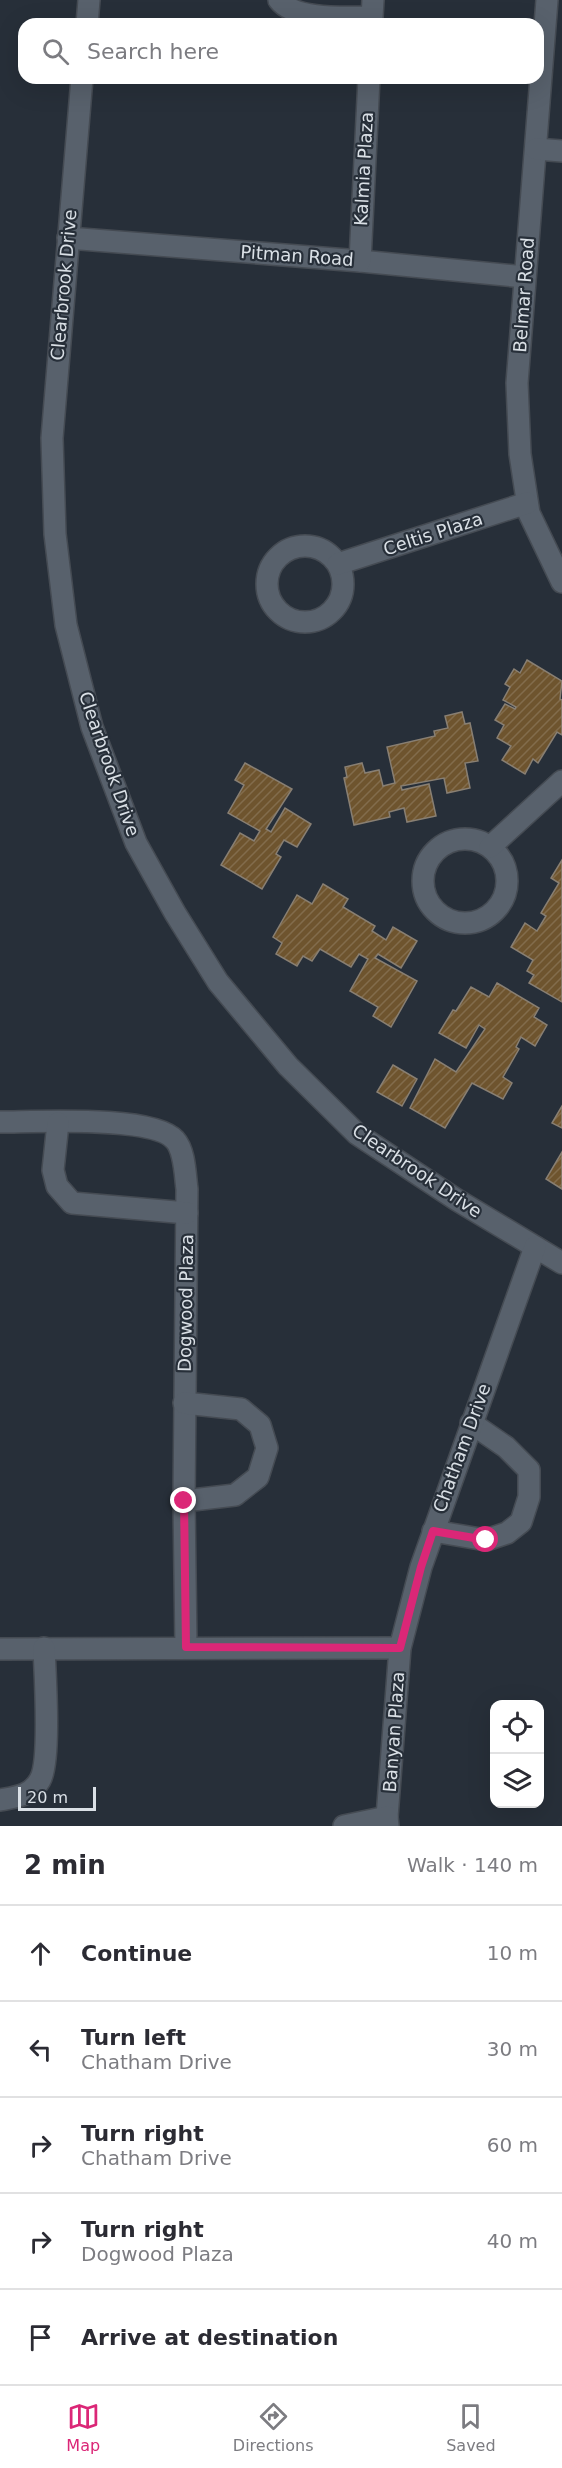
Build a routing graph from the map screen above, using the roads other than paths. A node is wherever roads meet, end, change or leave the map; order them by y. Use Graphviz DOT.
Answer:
graph roads {
  1 [pos="89,0"];
  2 [pos="279,0"];
  3 [pos="547,0"];
  4 [pos="372,14"];
  5 [pos="88,18"];
  6 [pos="544,41"];
  7 [pos="81,84"];
  8 [pos="369,84"];
  9 [pos="541,84"];
  10 [pos="536,149"];
  11 [pos="562,151"];
  12 [pos="68,238"];
  13 [pos="360,261"];
  14 [pos="525,277"];
  15 [pos="527,503"];
  16 [pos="338,564"];
  17 [pos="562,582"];
  18 [pos="562,782"];
  19 [pos="490,847"];
  20 [pos="0,1122"];
  21 [pos="58,1123"];
  22 [pos="187,1213"];
  23 [pos="535,1247"];
  24 [pos="562,1263"];
  25 [pos="184,1403"];
  26 [pos="471,1423"];
  27 [pos="184,1501"];
  28 [pos="433,1531"];
  29 [pos="186,1647"];
  30 [pos="45,1648"];
  31 [pos="400,1648"];
  32 [pos="0,1649"];
  33 [pos="0,1800"];
  34 [pos="388,1821"];
  35 [pos="344,1826"];
  1 -- 5 [label="street"];
  2 -- 4 [label="street"];
  3 -- 6 [label="street, Belmar Road"];
  7 -- 12 [label="street, Clearbrook Drive"];
  8 -- 13 [label="street, Kalmia Plaza"];
  9 -- 10 [label="street, Belmar Road"];
  10 -- 11 [label="street"];
  10 -- 14 [label="street, Belmar Road"];
  12 -- 13 [label="street, Pitman Road"];
  12 -- 23 [label="street, Clearbrook Drive"];
  13 -- 14 [label="street, Pitman Road"];
  14 -- 15 [label="street, Belmar Road"];
  15 -- 16 [label="street, Celtis Plaza"];
  15 -- 17 [label="street, Belmar Road"];
  18 -- 19 [label="street"];
  20 -- 21 [label="street, Dogwood Plaza"];
  21 -- 22 [label="street, Dogwood Plaza"];
  21 -- 22 [label="street"];
  22 -- 25 [label="street, Dogwood Plaza"];
  23 -- 24 [label="street, Clearbrook Drive"];
  23 -- 26 [label="street, Chatham Drive"];
  25 -- 27 [label="street, Dogwood Plaza"];
  25 -- 27 [label="street"];
  26 -- 28 [label="street, Chatham Drive"];
  26 -- 28 [label="street"];
  27 -- 29 [label="street, Dogwood Plaza"];
  28 -- 31 [label="street, Chatham Drive"];
  29 -- 30 [label="street"];
  29 -- 31 [label="street"];
  30 -- 32 [label="street"];
  30 -- 33 [label="street"];
  31 -- 34 [label="street, Banyan Plaza"];
  34 -- 35 [label="street"];
}
